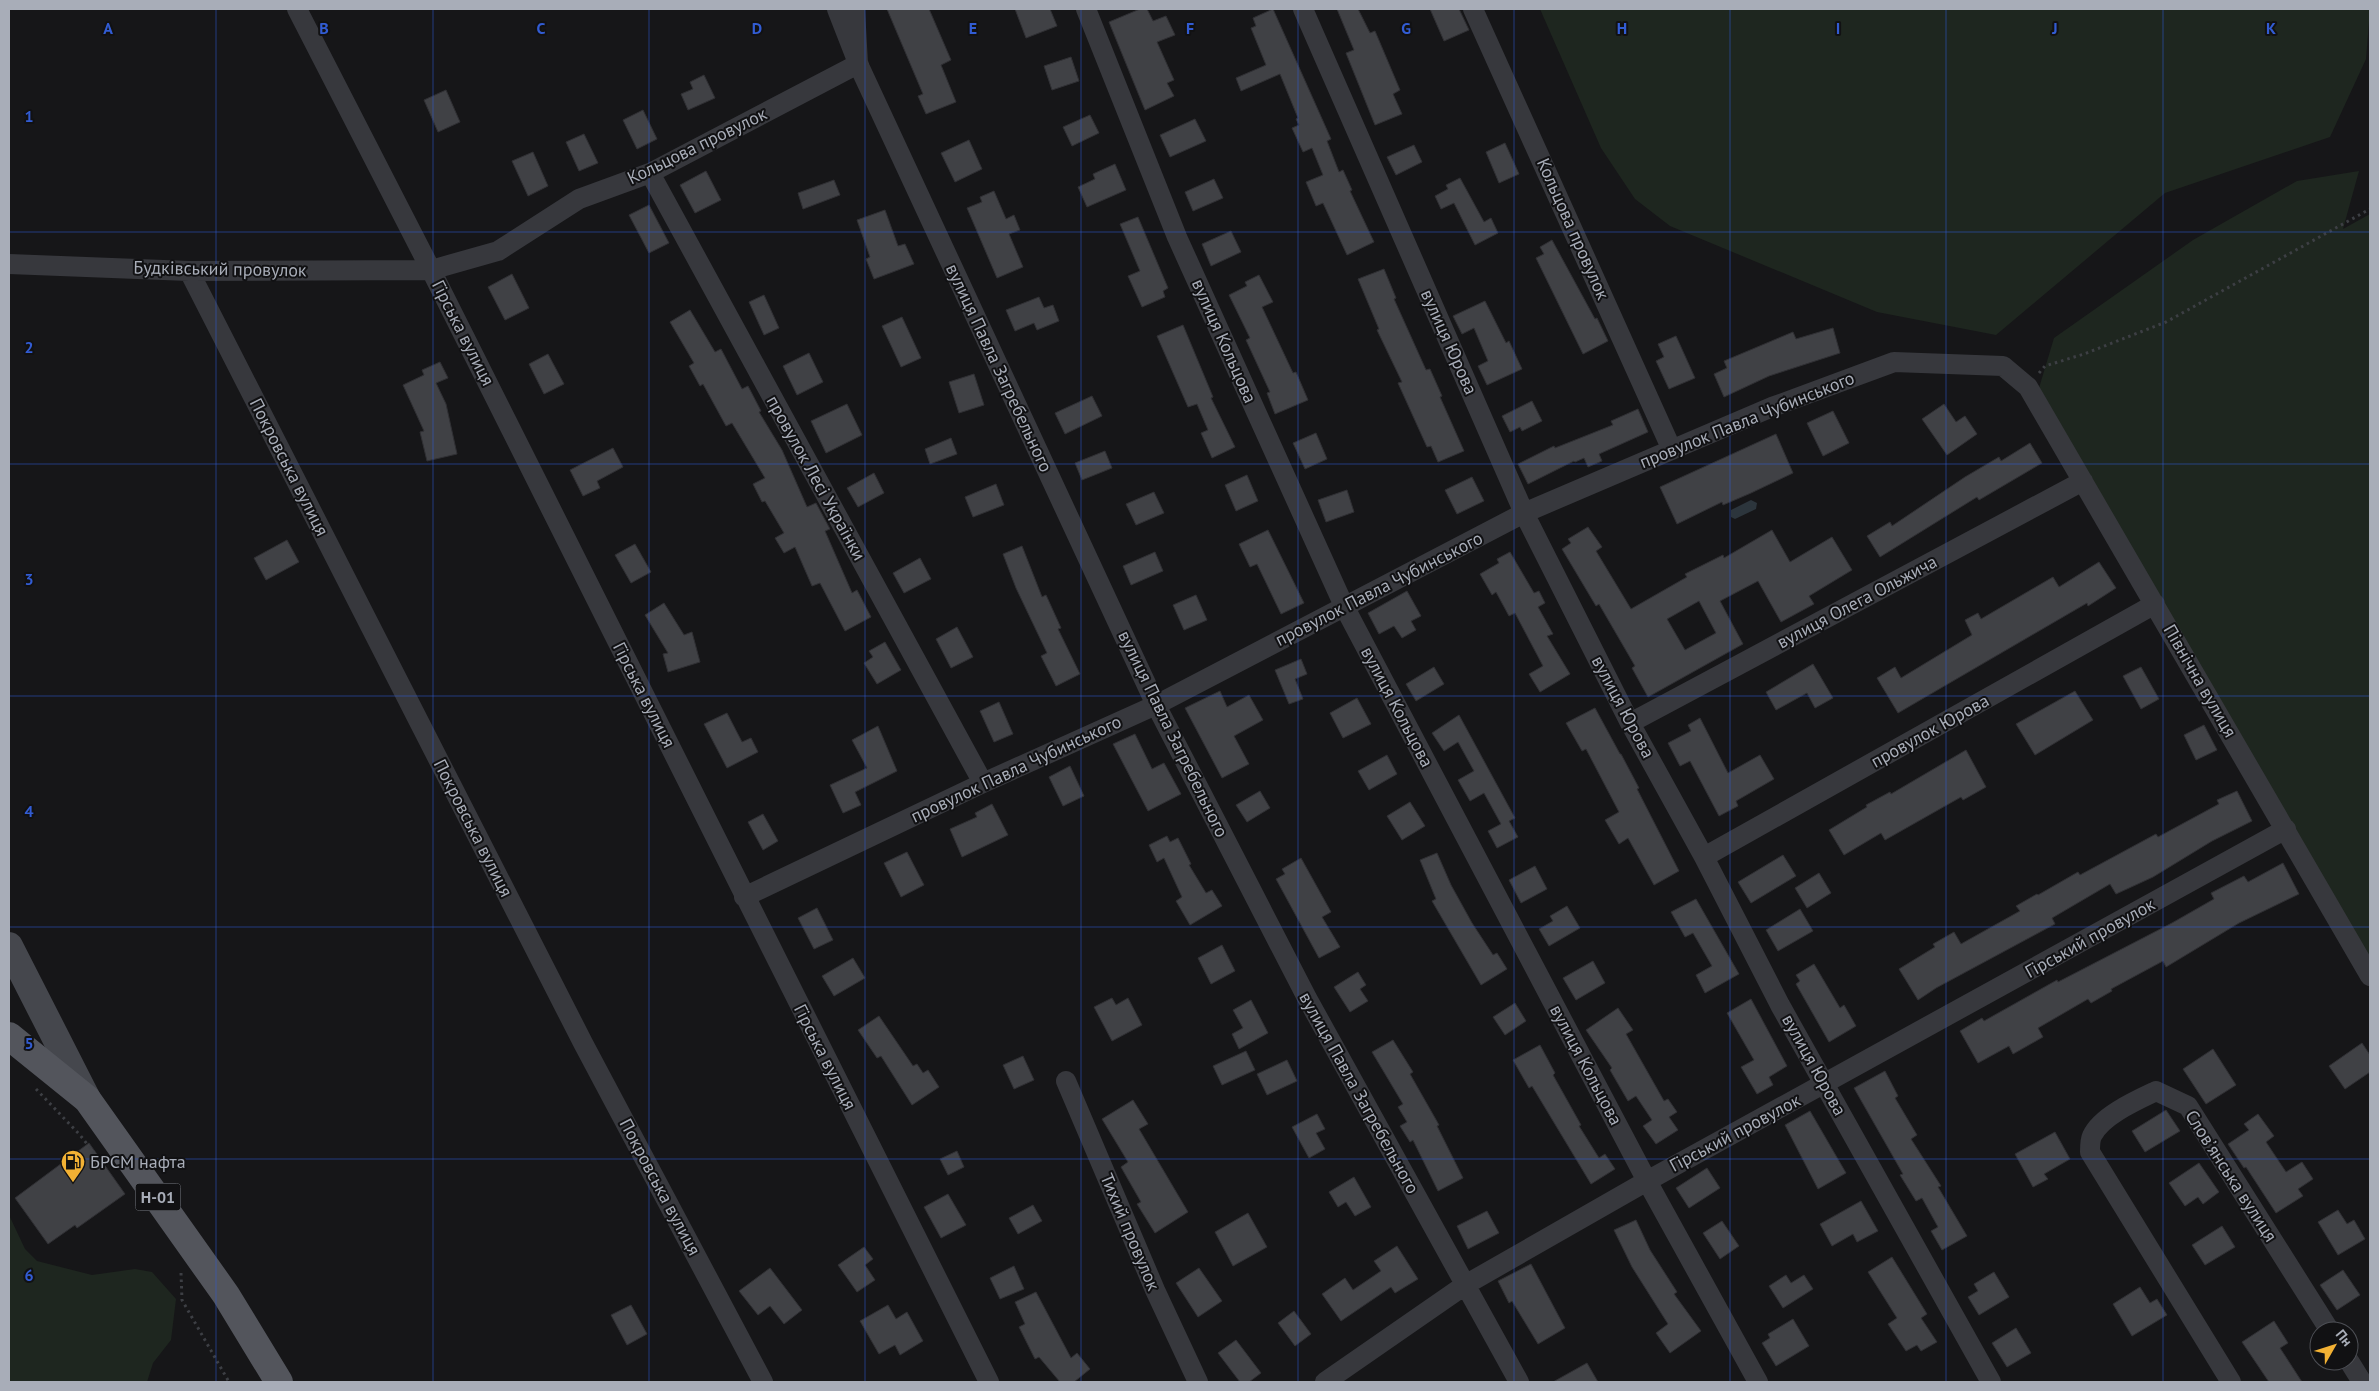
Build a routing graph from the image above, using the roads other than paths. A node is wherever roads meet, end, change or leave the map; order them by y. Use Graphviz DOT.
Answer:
graph roads {
  1 [pos="297,9"];
  2 [pos="837,9"];
  3 [pos="855,9"];
  4 [pos="1086,9"];
  5 [pos="1303,9"];
  6 [pos="1473,9"];
  7 [pos="859,66"];
  8 [pos="650,173"];
  9 [pos="9,264"];
  10 [pos="431,270"];
  11 [pos="188,271"];
  12 [pos="2028,387"];
  13 [pos="1672,450"];
  14 [pos="2083,481"];
  15 [pos="1524,513"];
  16 [pos="2155,604"];
  17 [pos="1344,606"];
  18 [pos="1156,705"];
  19 [pos="1630,723"];
  20 [pos="983,783"];
  21 [pos="2286,828"];
  22 [pos="1704,857"];
  23 [pos="744,897"];
  24 [pos="9,946"];
  25 [pos="2370,976"];
  26 [pos="9,1036"];
  27 [pos="1066,1081"];
  28 [pos="1825,1085"];
  29 [pos="87,1099"];
  30 [pos="1648,1181"];
  31 [pos="1465,1285"];
  32 [pos="2324,1321"];
  33 [pos="2355,1371"];
  34 [pos="279,1382"];
  35 [pos="763,1382"];
  36 [pos="989,1382"];
  37 [pos="1198,1382"];
  38 [pos="1325,1382"];
  39 [pos="1519,1382"];
  40 [pos="1758,1382"];
  41 [pos="1991,1382"];
  42 [pos="2231,1382"];
  43 [pos="2362,1382"];
  1 -- 10 [label="street, Гірська вулиця"];
  2 -- 7 [label="street, вулиця Павла Загребельного"];
  3 -- 7 [label="street"];
  4 -- 17 [label="street, вулиця Кольцова"];
  5 -- 15 [label="street, вулиця Юрова"];
  6 -- 13 [label="street, Кольцова провулок"];
  7 -- 8 [label="street, Кольцова провулок"];
  7 -- 18 [label="street, вулиця Павла Загребельного"];
  8 -- 10 [label="street, Кольцова провулок"];
  8 -- 20 [label="street, провулок Лесі Українки"];
  9 -- 11 [label="street, Будківський провулок"];
  10 -- 11 [label="street, Будківський провулок"];
  10 -- 23 [label="street, Гірська вулиця"];
  11 -- 35 [label="street, Покровська вулиця"];
  12 -- 13 [label="street, провулок Павла Чубинського"];
  12 -- 14 [label="street, Північна вулиця"];
  13 -- 15 [label="street, провулок Павла Чубинського"];
  14 -- 16 [label="street, Північна вулиця"];
  14 -- 19 [label="street, вулиця Олега Ольжича"];
  15 -- 17 [label="street, провулок Павла Чубинського"];
  15 -- 19 [label="street, вулиця Юрова"];
  16 -- 21 [label="street, Північна вулиця"];
  16 -- 22 [label="street, провулок Юрова"];
  17 -- 18 [label="street, провулок Павла Чубинського"];
  17 -- 30 [label="street, вулиця Кольцова"];
  18 -- 20 [label="street, провулок Павла Чубинського"];
  18 -- 31 [label="street, вулиця Павла Загребельного"];
  19 -- 22 [label="street, вулиця Юрова"];
  20 -- 23 [label="street, провулок Павла Чубинського"];
  21 -- 25 [label="street, Північна вулиця"];
  21 -- 28 [label="street, Гірський провулок"];
  22 -- 28 [label="street, вулиця Юрова"];
  23 -- 36 [label="street, Гірська вулиця"];
  24 -- 29 [label="street"];
  26 -- 29 [label="main road, Н-01"];
  27 -- 37 [label="street, Тихий провулок"];
  28 -- 30 [label="street, Гірський провулок"];
  28 -- 41 [label="street, вулиця Юрова"];
  29 -- 34 [label="main road, Н-01"];
  30 -- 31 [label="street, Гірський провулок"];
  30 -- 40 [label="street, вулиця Кольцова"];
  31 -- 38 [label="street, Гірський провулок"];
  31 -- 39 [label="street, вулиця Павла Загребельного"];
  32 -- 42 [label="street, Словʼянська вулиця"];
  33 -- 43 [label="street"];
}
